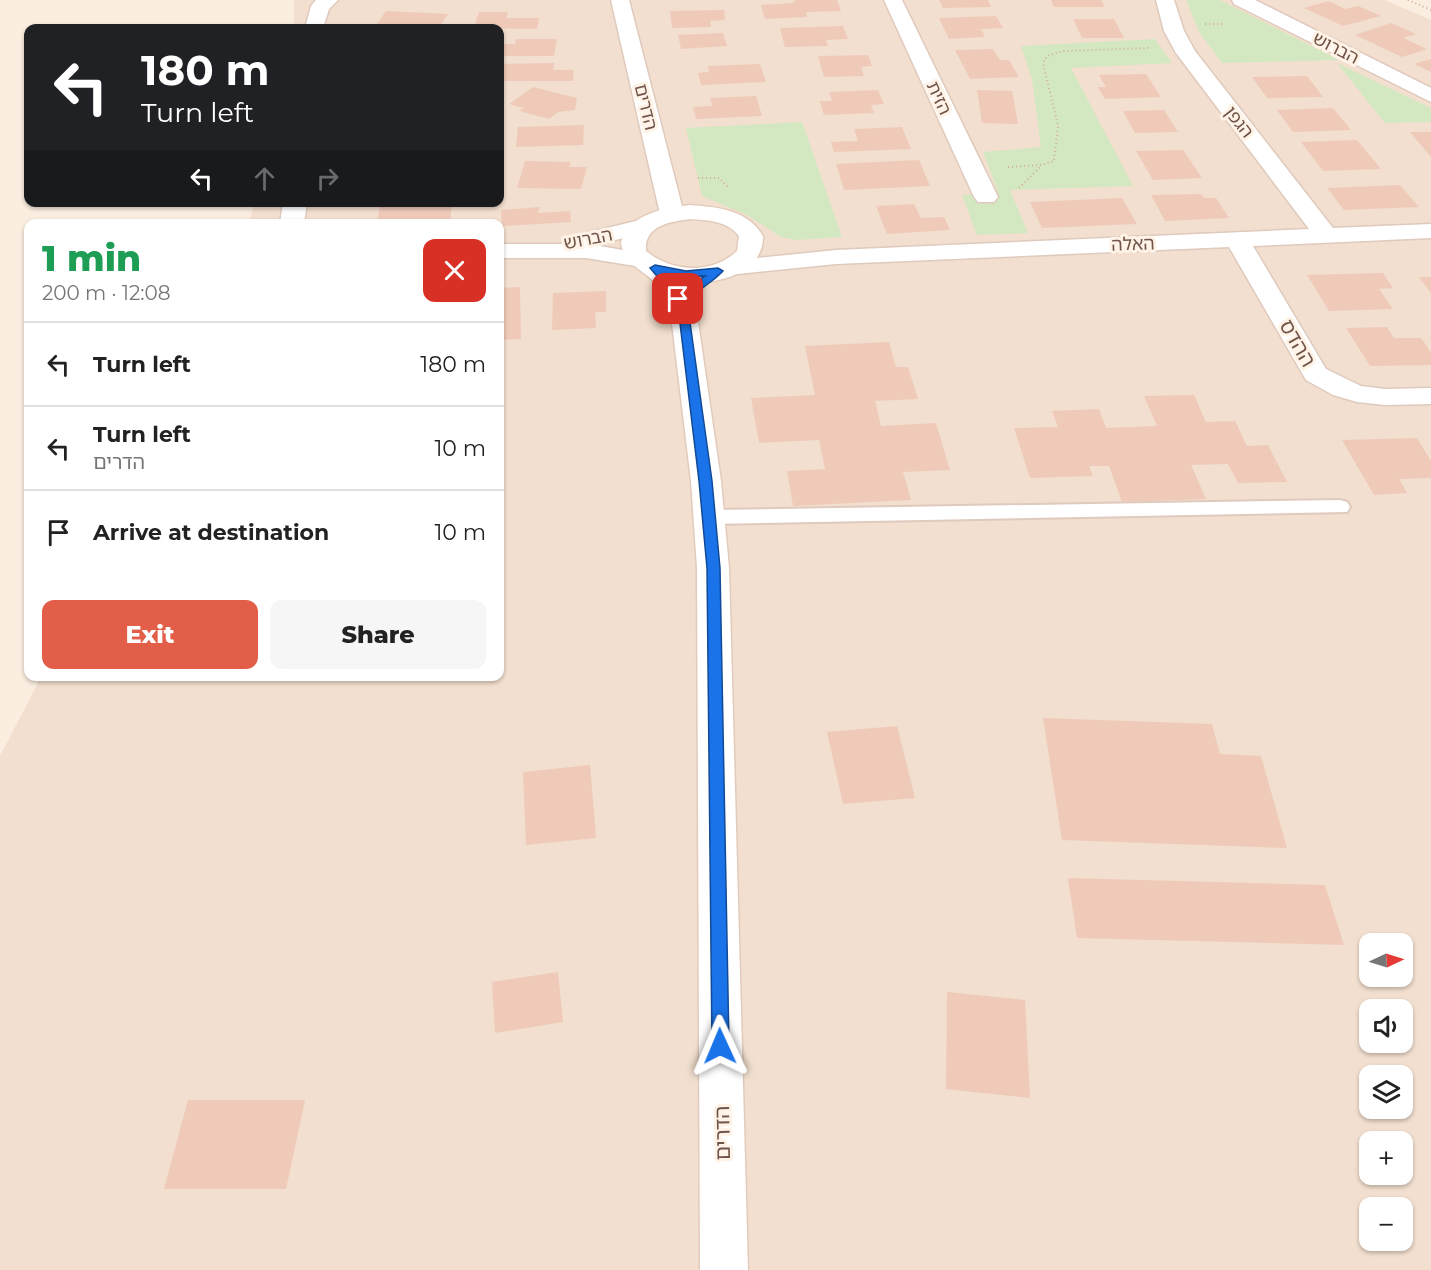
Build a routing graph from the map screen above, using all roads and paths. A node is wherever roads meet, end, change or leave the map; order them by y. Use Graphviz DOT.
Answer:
graph roads {
  1 [pos="329,0"];
  2 [pos="620,0"];
  3 [pos="892,0"];
  4 [pos="1165,0"];
  5 [pos="1241,0"];
  6 [pos="1408,0"];
  7 [pos="1431,10"];
  8 [pos="315,24"];
  9 [pos="1183,47"];
  10 [pos="1431,96"];
  11 [pos="973,169"];
  12 [pos="986,197"];
  13 [pos="672,214"];
  14 [pos="640,227"];
  15 [pos="1431,231"];
  16 [pos="748,232"];
  17 [pos="1327,236"];
  18 [pos="1237,240"];
  19 [pos="535,249"];
  20 [pos="504,251"];
  21 [pos="836,257"];
  22 [pos="648,265"];
  23 [pos="723,270"];
  24 [pos="684,315"];
  25 [pos="1431,396"];
  26 [pos="1340,507"];
  27 [pos="709,517"];
  28 [pos="724,1270"];
  1 -- 8 [label="street"];
  2 -- 13 [label="street, הדרים"];
  3 -- 11 [label="street, הזית"];
  4 -- 9 [label="street, הגפן"];
  5 -- 10 [label="street, הברוש"];
  6 -- 7 [label="path"];
  9 -- 11 [label="path"];
  9 -- 17 [label="street, הגפן"];
  11 -- 12 [label="street, הזית"];
  13 -- 14 [label="street, הברוש"];
  13 -- 16 [label="street, האלה"];
  14 -- 19 [label="street, הברוש"];
  14 -- 22 [label="street"];
  15 -- 17 [label="street, האלה"];
  16 -- 21 [label="street, האלה"];
  16 -- 23 [label="street, הדרים"];
  17 -- 18 [label="street, האלה"];
  18 -- 21 [label="street, האלה"];
  18 -- 25 [label="street, ההדס"];
  19 -- 20 [label="street, הברוש"];
  19 -- 22 [label="street, הברוש"];
  21 -- 23 [label="street, האלה"];
  22 -- 23 [label="street, הברוש"];
  22 -- 24 [label="street, הדרים"];
  23 -- 24 [label="street, הדרים"];
  24 -- 27 [label="street, הדרים"];
  26 -- 27 [label="lane"];
  27 -- 28 [label="street, הדרים"];
}
